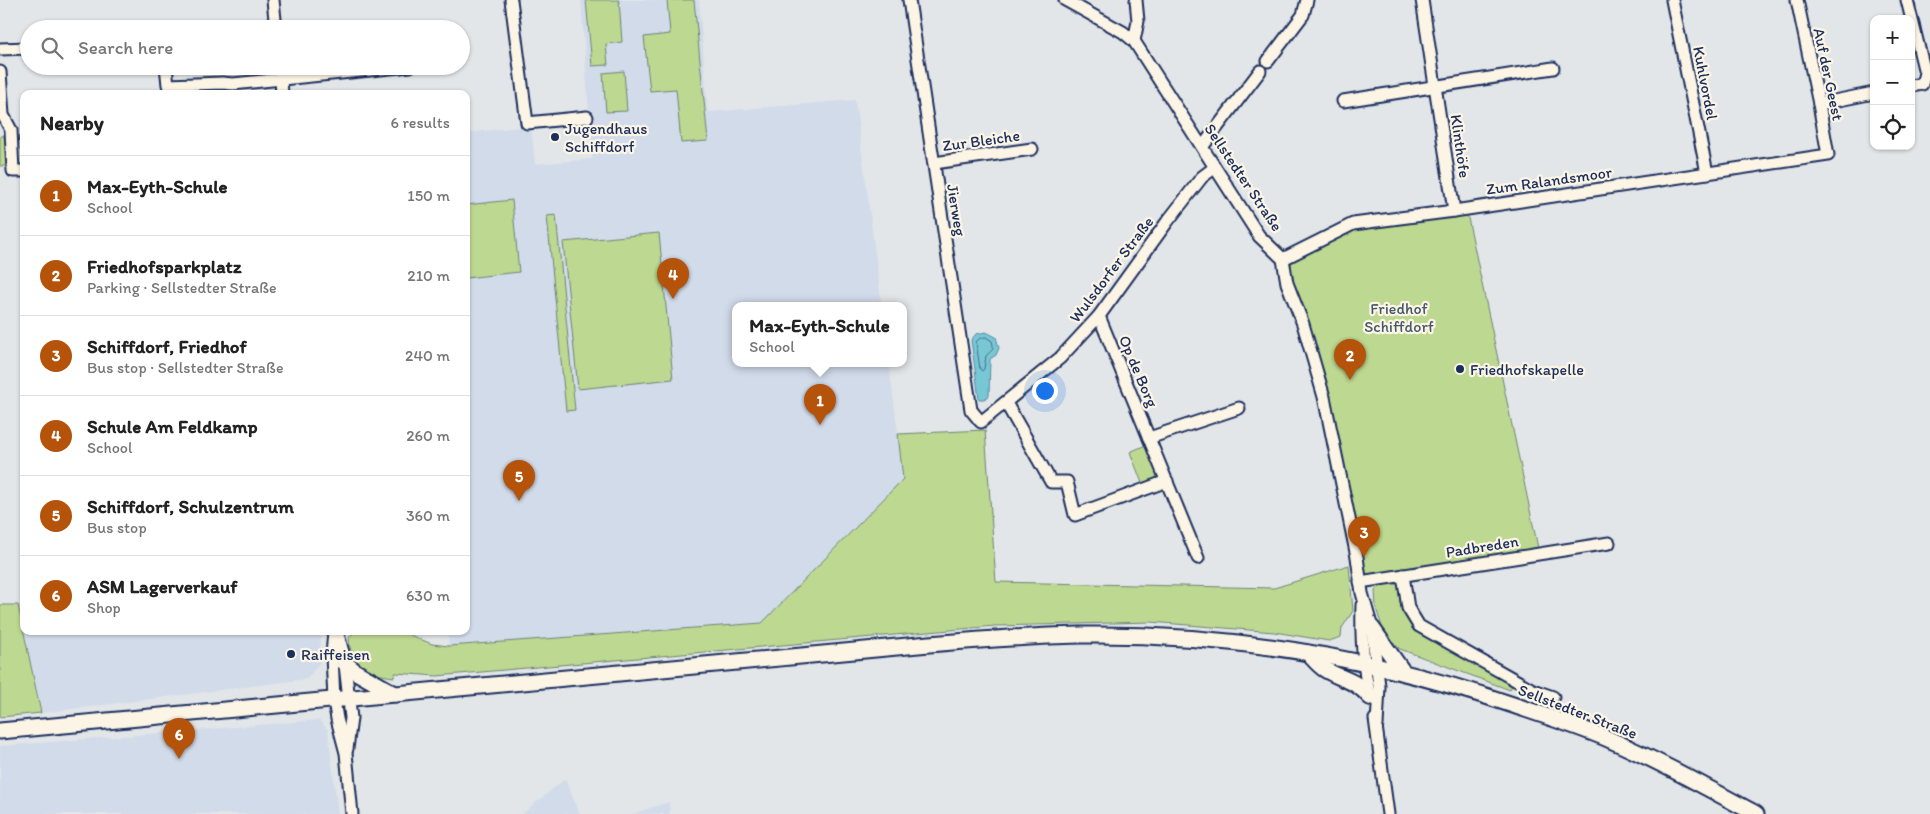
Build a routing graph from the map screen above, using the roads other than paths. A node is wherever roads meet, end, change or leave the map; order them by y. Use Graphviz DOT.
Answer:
graph roads {
  1 [pos="273,0"];
  2 [pos="511,0"];
  3 [pos="909,0"];
  4 [pos="1065,0"];
  5 [pos="1136,0"];
  6 [pos="1307,0"];
  7 [pos="1422,0"];
  8 [pos="1672,0"];
  9 [pos="1797,0"];
  10 [pos="1907,0"];
  11 [pos="275,20"];
  12 [pos="1134,41"];
  13 [pos="20,48"];
  14 [pos="0,49"];
  15 [pos="1268,61"];
  16 [pos="1553,68"];
  17 [pos="1260,71"];
  18 [pos="0,72"];
  19 [pos="167,75"];
  20 [pos="281,75"];
  21 [pos="313,75"];
  22 [pos="281,78"];
  23 [pos="1915,85"];
  24 [pos="1436,86"];
  25 [pos="168,89"];
  26 [pos="282,90"];
  27 [pos="1870,94"];
  28 [pos="1343,101"];
  29 [pos="1819,104"];
  30 [pos="587,117"];
  31 [pos="1203,146"];
  32 [pos="1032,149"];
  33 [pos="1828,155"];
  34 [pos="934,163"];
  35 [pos="1214,168"];
  36 [pos="20,171"];
  37 [pos="1707,173"];
  38 [pos="1454,211"];
  39 [pos="1283,259"];
  40 [pos="1099,316"];
  41 [pos="1006,403"];
  42 [pos="1239,408"];
  43 [pos="981,422"];
  44 [pos="1149,438"];
  45 [pos="1167,481"];
  46 [pos="1609,543"];
  47 [pos="1198,558"];
  48 [pos="1403,575"];
  49 [pos="1361,588"];
  50 [pos="1372,628"];
  51 [pos="335,635"];
  52 [pos="337,635"];
  53 [pos="1308,653"];
  54 [pos="345,663"];
  55 [pos="1371,664"];
  56 [pos="1403,672"];
  57 [pos="395,694"];
  58 [pos="1370,697"];
  59 [pos="1553,697"];
  60 [pos="342,699"];
  61 [pos="1377,726"];
  62 [pos="0,731"];
  63 [pos="352,814"];
  64 [pos="1388,814"];
  65 [pos="1756,814"];
  1 -- 11 [label="street"];
  2 -- 30 [label="street"];
  3 -- 34 [label="street, Jierweg"];
  4 -- 12 [label="street, Sellstedter Straße"];
  5 -- 12 [label="street"];
  6 -- 15 [label="street"];
  7 -- 24 [label="street, Klinthöfe"];
  8 -- 37 [label="street, Kuhlvordel"];
  9 -- 29 [label="street, Auf der Geest"];
  10 -- 23 [label="street"];
  12 -- 31 [label="street, Sellstedter Straße"];
  13 -- 14 [label="street"];
  16 -- 24 [label="street"];
  17 -- 31 [label="street"];
  18 -- 36 [label="street"];
  19 -- 25 [label="street"];
  20 -- 22 [label="street"];
  21 -- 22 [label="street"];
  22 -- 25 [label="street"];
  22 -- 26 [label="street"];
  24 -- 28 [label="street"];
  24 -- 38 [label="street, Klinthöfe"];
  27 -- 29 [label="street"];
  29 -- 33 [label="street, Auf der Geest"];
  31 -- 35 [label="street, Sellstedter Straße"];
  32 -- 34 [label="street, Zur Bleiche"];
  33 -- 37 [label="street, Zum Ralandsmoor"];
  34 -- 43 [label="street, Jierweg"];
  35 -- 39 [label="street, Sellstedter Straße"];
  35 -- 40 [label="street, Wulsdorfer Straße"];
  37 -- 38 [label="street, Zum Ralandsmoor"];
  38 -- 39 [label="street, Zum Ralandsmoor"];
  39 -- 49 [label="street"];
  40 -- 41 [label="street, Wulsdorfer Straße"];
  40 -- 44 [label="street, Op de Borg"];
  41 -- 43 [label="street, Wulsdorfer Straße"];
  41 -- 45 [label="street"];
  42 -- 44 [label="street"];
  44 -- 45 [label="street, Op de Borg"];
  45 -- 47 [label="street, Op de Borg"];
  46 -- 48 [label="street, Padbreden"];
  48 -- 49 [label="street, Padbreden"];
  48 -- 59 [label="street, Sellstedter Straße"];
  49 -- 50 [label="street"];
  49 -- 55 [label="street"];
  50 -- 55 [label="street"];
  50 -- 56 [label="main road"];
  51 -- 60 [label="street"];
  52 -- 54 [label="street"];
  53 -- 55 [label="main road, Sellstedter Straße"];
  53 -- 57 [label="main road, Sellstedter Straße"];
  53 -- 58 [label="main road"];
  54 -- 57 [label="main road"];
  54 -- 60 [label="street"];
  55 -- 56 [label="main road, Sellstedter Straße"];
  55 -- 58 [label="street"];
  55 -- 61 [label="street"];
  56 -- 65 [label="main road, Sellstedter Straße"];
  57 -- 60 [label="main road, Sellstedter Straße"];
  58 -- 61 [label="street"];
  60 -- 62 [label="main road, Sellstedter Straße"];
  60 -- 63 [label="street"];
  61 -- 64 [label="street"];
}
